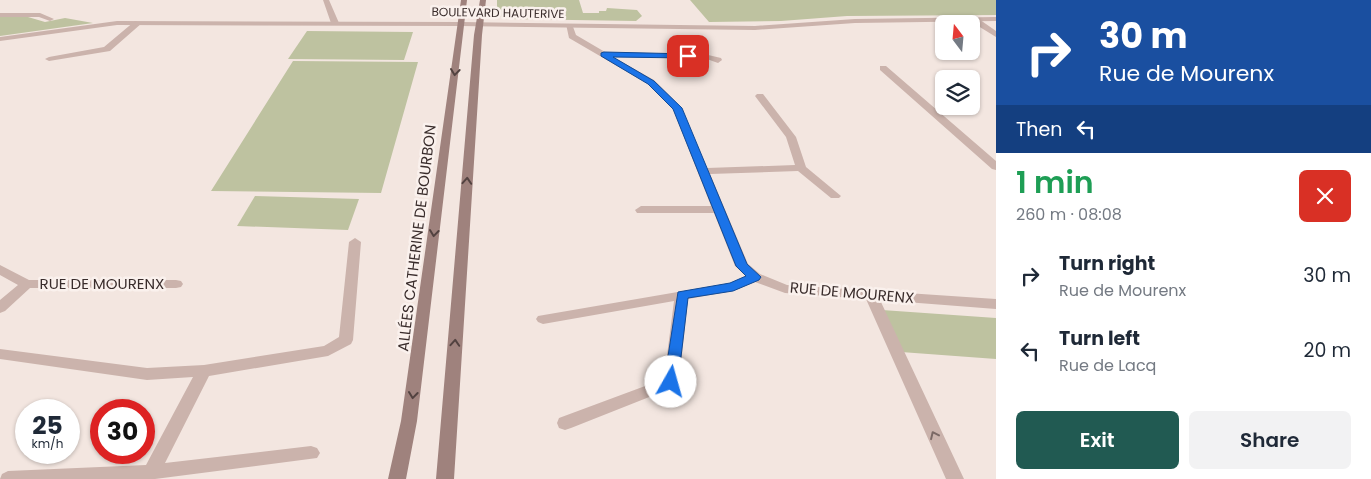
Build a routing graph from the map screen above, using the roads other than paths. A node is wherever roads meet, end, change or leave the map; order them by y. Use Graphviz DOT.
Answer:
graph roads {
  1 [pos="326,0"];
  2 [pos="464,0"];
  3 [pos="483,0"];
  4 [pos="0,15"];
  5 [pos="50,19"];
  6 [pos="980,19"];
  7 [pos="996,19"];
  8 [pos="935,20"];
  9 [pos="138,23"];
  10 [pos="335,23"];
  11 [pos="462,24"];
  12 [pos="479,24"];
  13 [pos="980,24"];
  14 [pos="569,26"];
  15 [pos="996,35"];
  16 [pos="0,39"];
  17 [pos="604,54"];
  18 [pos="49,58"];
  19 [pos="718,60"];
  20 [pos="883,68"];
  21 [pos="760,96"];
  22 [pos="996,167"];
  23 [pos="801,168"];
  24 [pos="702,171"];
  25 [pos="834,196"];
  26 [pos="718,209"];
  27 [pos="641,210"];
  28 [pos="355,242"];
  29 [pos="0,269"];
  30 [pos="755,277"];
  31 [pos="27,284"];
  32 [pos="176,284"];
  33 [pos="682,295"];
  34 [pos="871,296"];
  35 [pos="996,304"];
  36 [pos="0,308"];
  37 [pos="543,319"];
  38 [pos="0,354"];
  39 [pos="204,371"];
  40 [pos="565,423"];
  41 [pos="311,453"];
  42 [pos="152,472"];
  43 [pos="8,479"];
  44 [pos="397,479"];
  45 [pos="444,479"];
  46 [pos="955,479"];
  1 -- 10 [label="street"];
  2 -- 11 [label="main road, ALLÉES CATHERINE DE BOURBON"];
  3 -- 12 [label="main road"];
  4 -- 5 [label="street"];
  6 -- 7 [label="street, BOULEVARD HAUTERIVE"];
  8 -- 14 [label="street, BOULEVARD HAUTERIVE"];
  9 -- 10 [label="street, BOULEVARD HAUTERIVE"];
  9 -- 16 [label="street, BOULEVARD HAUTERIVE"];
  9 -- 18 [label="street"];
  10 -- 11 [label="street, BOULEVARD HAUTERIVE"];
  11 -- 12 [label="street, BOULEVARD HAUTERIVE"];
  11 -- 44 [label="main road, ALLÉES CATHERINE DE BOURBON, one-way"];
  12 -- 14 [label="street, BOULEVARD HAUTERIVE"];
  45 -- 12 [label="main road, one-way"];
  13 -- 15 [label="street"];
  14 -- 17 [label="street"];
  17 -- 19 [label="street"];
  17 -- 24 [label="street"];
  20 -- 22 [label="street"];
  21 -- 23 [label="street"];
  23 -- 24 [label="street"];
  23 -- 25 [label="street"];
  24 -- 26 [label="street"];
  26 -- 27 [label="street"];
  26 -- 30 [label="street"];
  28 -- 39 [label="street"];
  29 -- 31 [label="street, RUE DE MOURENX"];
  30 -- 33 [label="street"];
  30 -- 34 [label="street, RUE DE MOURENX"];
  31 -- 32 [label="street, RUE DE MOURENX"];
  31 -- 36 [label="street, RUE DE MOURENX"];
  33 -- 37 [label="street"];
  33 -- 40 [label="street"];
  34 -- 35 [label="street, RUE DE MOURENX"];
  46 -- 34 [label="street, one-way"];
  38 -- 39 [label="street"];
  39 -- 42 [label="street"];
  41 -- 42 [label="street"];
  42 -- 43 [label="street"];
}
